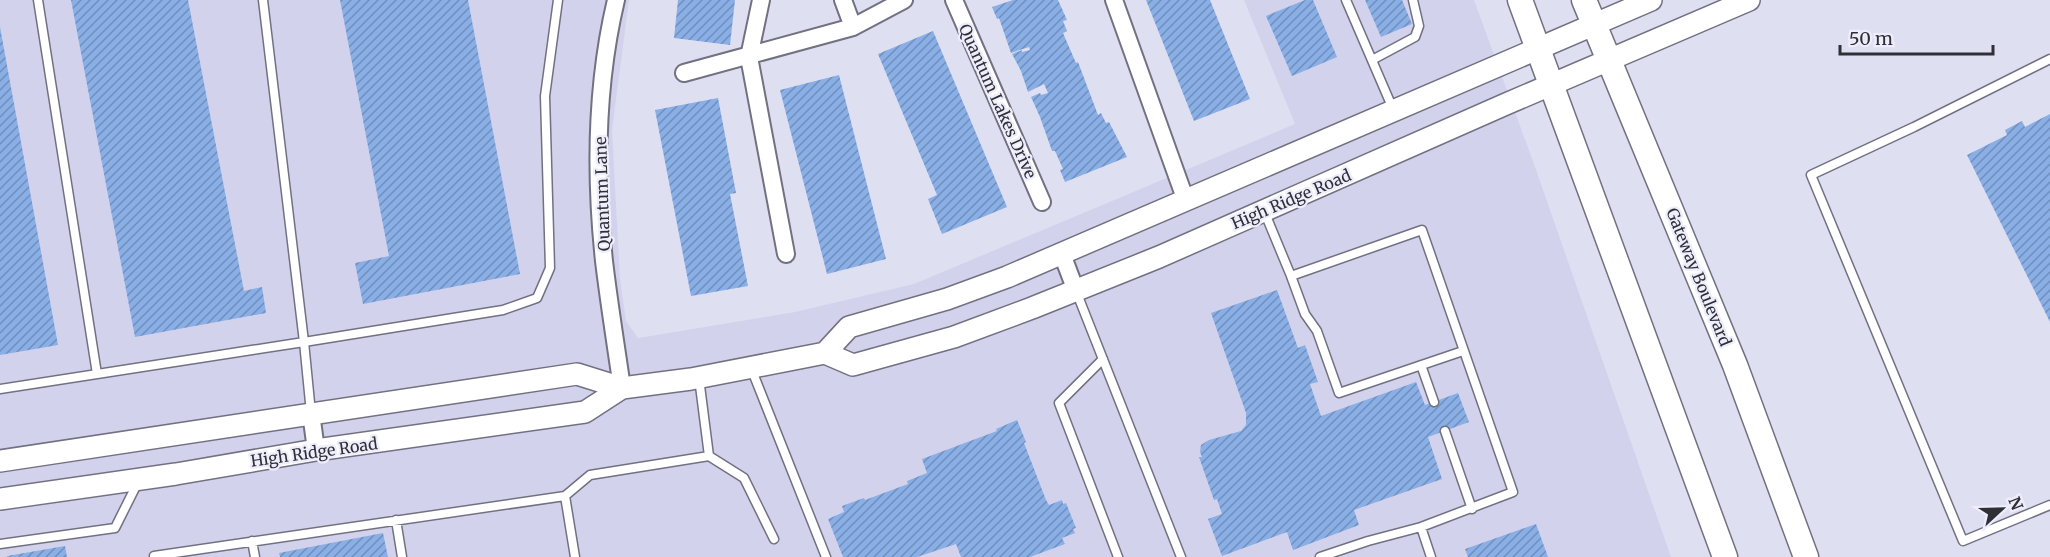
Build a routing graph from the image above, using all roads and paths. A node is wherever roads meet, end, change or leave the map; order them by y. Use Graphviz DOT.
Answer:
graph roads {
  1 [pos="38,0"];
  2 [pos="263,0"];
  3 [pos="558,0"];
  4 [pos="616,0"];
  5 [pos="761,0"];
  6 [pos="843,0"];
  7 [pos="904,0"];
  8 [pos="954,0"];
  9 [pos="1114,0"];
  10 [pos="1346,0"];
  11 [pos="1413,0"];
  12 [pos="1520,0"];
  13 [pos="1584,0"];
  14 [pos="1651,0"];
  15 [pos="1749,0"];
  16 [pos="1594,24"];
  17 [pos="853,27"];
  18 [pos="1537,49"];
  19 [pos="749,57"];
  20 [pos="2050,59"];
  21 [pos="1372,60"];
  22 [pos="1608,60"];
  23 [pos="684,73"];
  24 [pos="1550,85"];
  25 [pos="1394,112"];
  26 [pos="1186,201"];
  27 [pos="1042,202"];
  28 [pos="1264,211"];
  29 [pos="786,254"];
  30 [pos="1062,254"];
  31 [pos="1291,276"];
  32 [pos="1076,291"];
  33 [pos="304,342"];
  34 [pos="1463,351"];
  35 [pos="825,353"];
  36 [pos="1103,359"];
  37 [pos="1421,364"];
  38 [pos="751,368"];
  39 [pos="97,374"];
  40 [pos="699,378"];
  41 [pos="622,388"];
  42 [pos="0,389"];
  43 [pos="1434,402"];
  44 [pos="311,413"];
  45 [pos="1445,431"];
  46 [pos="316,450"];
  47 [pos="709,456"];
  48 [pos="0,461"];
  49 [pos="139,480"];
  50 [pos="565,496"];
  51 [pos="0,500"];
  52 [pos="2050,505"];
  53 [pos="1472,509"];
  54 [pos="396,520"];
  55 [pos="1421,528"];
  56 [pos="774,539"];
  57 [pos="252,541"];
  58 [pos="0,544"];
  59 [pos="154,556"];
  60 [pos="255,557"];
  61 [pos="402,557"];
  62 [pos="575,557"];
  63 [pos="826,557"];
  64 [pos="1118,557"];
  65 [pos="1182,557"];
  66 [pos="1320,557"];
  67 [pos="1431,557"];
  68 [pos="1725,557"];
  69 [pos="1806,557"];
  1 -- 39 [label="lane"];
  2 -- 33 [label="lane"];
  3 -- 33 [label="lane"];
  4 -- 41 [label="street, Quantum Lane"];
  5 -- 19 [label="street"];
  6 -- 17 [label="street"];
  7 -- 17 [label="street"];
  8 -- 27 [label="street, Quantum Lakes Drive"];
  9 -- 26 [label="street"];
  10 -- 21 [label="lane"];
  11 -- 21 [label="lane"];
  12 -- 18 [label="main road"];
  13 -- 16 [label="main road, Gateway Boulevard"];
  14 -- 16 [label="street"];
  15 -- 22 [label="street, High Ridge Road"];
  16 -- 18 [label="street"];
  16 -- 22 [label="main road, Gateway Boulevard"];
  17 -- 19 [label="street"];
  18 -- 24 [label="main road"];
  18 -- 25 [label="street"];
  19 -- 23 [label="street"];
  19 -- 29 [label="street"];
  20 -- 52 [label="lane"];
  21 -- 25 [label="lane"];
  22 -- 24 [label="street, High Ridge Road"];
  22 -- 69 [label="main road, Gateway Boulevard"];
  24 -- 28 [label="street, High Ridge Road"];
  24 -- 68 [label="main road"];
  25 -- 26 [label="street"];
  26 -- 30 [label="street"];
  28 -- 31 [label="lane"];
  28 -- 32 [label="street, High Ridge Road"];
  30 -- 32 [label="street"];
  30 -- 35 [label="street"];
  31 -- 34 [label="lane"];
  31 -- 37 [label="lane"];
  32 -- 35 [label="street, High Ridge Road"];
  32 -- 36 [label="lane"];
  33 -- 39 [label="lane"];
  33 -- 44 [label="lane"];
  34 -- 37 [label="lane"];
  34 -- 53 [label="lane"];
  35 -- 38 [label="street, High Ridge Road"];
  36 -- 64 [label="lane"];
  36 -- 65 [label="lane"];
  37 -- 43 [label="lane"];
  38 -- 40 [label="street, High Ridge Road"];
  38 -- 63 [label="lane"];
  39 -- 42 [label="lane"];
  40 -- 41 [label="street, High Ridge Road"];
  40 -- 47 [label="lane"];
  41 -- 44 [label="street, High Ridge Road"];
  41 -- 46 [label="street, High Ridge Road"];
  44 -- 46 [label="street"];
  44 -- 48 [label="street, High Ridge Road"];
  45 -- 53 [label="lane"];
  46 -- 49 [label="street, High Ridge Road"];
  47 -- 50 [label="lane"];
  47 -- 56 [label="lane"];
  49 -- 51 [label="street, High Ridge Road"];
  49 -- 58 [label="lane"];
  50 -- 54 [label="lane"];
  50 -- 62 [label="lane"];
  53 -- 55 [label="lane"];
  54 -- 57 [label="lane"];
  54 -- 61 [label="lane"];
  55 -- 66 [label="lane"];
  55 -- 67 [label="lane"];
  57 -- 59 [label="lane"];
  57 -- 60 [label="lane"];
}
